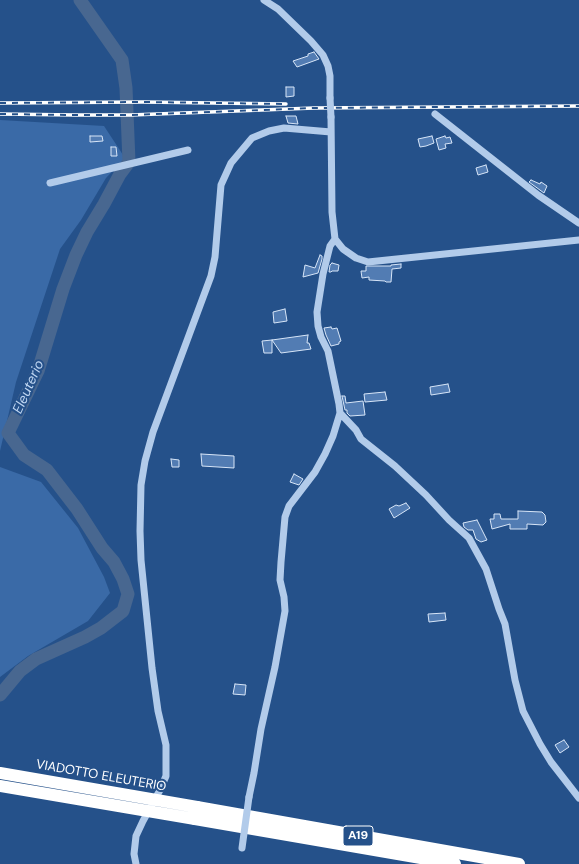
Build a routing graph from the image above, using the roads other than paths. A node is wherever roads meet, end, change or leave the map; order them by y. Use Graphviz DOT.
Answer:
graph roads {
  1 [pos="264,0"];
  2 [pos="435,114"];
  3 [pos="331,132"];
  4 [pos="188,150"];
  5 [pos="50,183"];
  6 [pos="579,222"];
  7 [pos="335,239"];
  8 [pos="579,240"];
  9 [pos="340,413"];
  10 [pos="0,773"];
  11 [pos="0,786"];
  12 [pos="579,798"];
  13 [pos="196,813"];
  14 [pos="242,848"];
  15 [pos="136,864"];
  16 [pos="455,864"];
  17 [pos="519,864"];
  1 -- 3 [label="street, bridge"];
  2 -- 6 [label="street"];
  3 -- 7 [label="street"];
  3 -- 15 [label="street"];
  4 -- 5 [label="street"];
  7 -- 8 [label="street"];
  7 -- 9 [label="street"];
  9 -- 12 [label="street"];
  9 -- 14 [label="street, bridge"];
  10 -- 13 [label="highway, VIADOTTO ELEUTERIO / A19, bridge"];
  11 -- 13 [label="highway, VIADOTTO ELEUTERIO / A19, bridge"];
  13 -- 16 [label="highway, A19"];
  13 -- 17 [label="highway, A19"];
}
